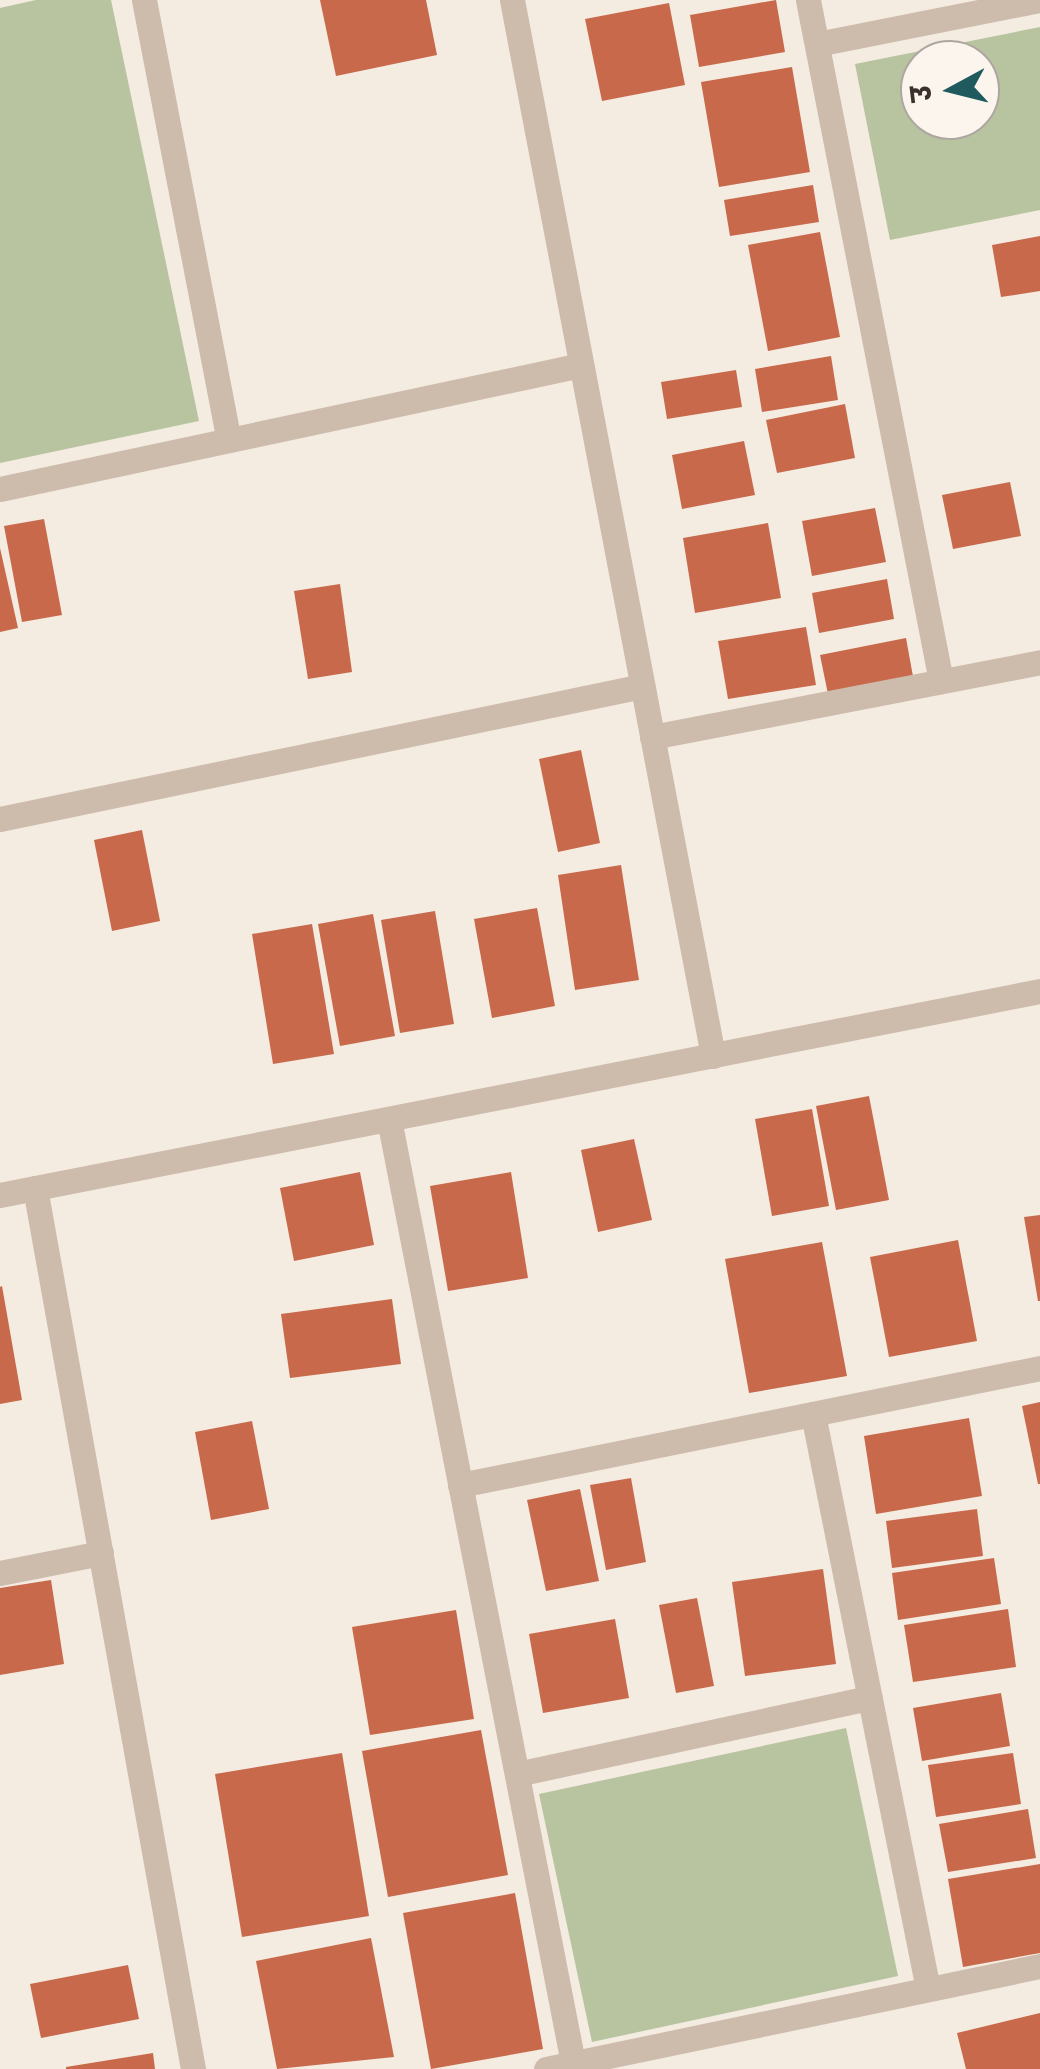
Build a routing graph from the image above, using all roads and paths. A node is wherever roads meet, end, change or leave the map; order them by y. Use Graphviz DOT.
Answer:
graph roads {
  1 [pos="144,0"];
  2 [pos="512,0"];
  3 [pos="808,0"];
  4 [pos="1040,0"];
  5 [pos="817,44"];
  6 [pos="582,365"];
  7 [pos="229,440"];
  8 [pos="0,489"];
  9 [pos="1040,662"];
  10 [pos="941,681"];
  11 [pos="642,686"];
  12 [pos="652,738"];
  13 [pos="0,819"];
  14 [pos="1040,991"];
  15 [pos="713,1056"];
  16 [pos="389,1119"];
  17 [pos="35,1188"];
  18 [pos="0,1195"];
  19 [pos="1040,1368"];
  20 [pos="813,1414"];
  21 [pos="460,1485"];
  22 [pos="101,1553"];
  23 [pos="0,1573"];
  24 [pos="870,1698"];
  25 [pos="516,1774"];
  26 [pos="1040,1966"];
  27 [pos="928,1989"];
  28 [pos="573,2064"];
  29 [pos="194,2069"];
  30 [pos="546,2069"];
  1 -- 7 [label="street"];
  2 -- 6 [label="street"];
  3 -- 5 [label="street"];
  4 -- 5 [label="street"];
  5 -- 10 [label="street"];
  6 -- 7 [label="street"];
  6 -- 11 [label="street"];
  7 -- 8 [label="street"];
  9 -- 10 [label="street"];
  10 -- 12 [label="street"];
  11 -- 12 [label="street"];
  11 -- 13 [label="street"];
  12 -- 15 [label="street"];
  14 -- 15 [label="street"];
  15 -- 16 [label="street"];
  16 -- 17 [label="street"];
  16 -- 21 [label="street"];
  17 -- 18 [label="street"];
  17 -- 22 [label="street"];
  19 -- 20 [label="street"];
  20 -- 21 [label="street"];
  20 -- 24 [label="street"];
  21 -- 25 [label="street"];
  22 -- 23 [label="street"];
  22 -- 29 [label="street"];
  24 -- 25 [label="street"];
  24 -- 27 [label="street"];
  25 -- 28 [label="street"];
  26 -- 27 [label="street"];
  27 -- 28 [label="street"];
  28 -- 30 [label="street"];
}
